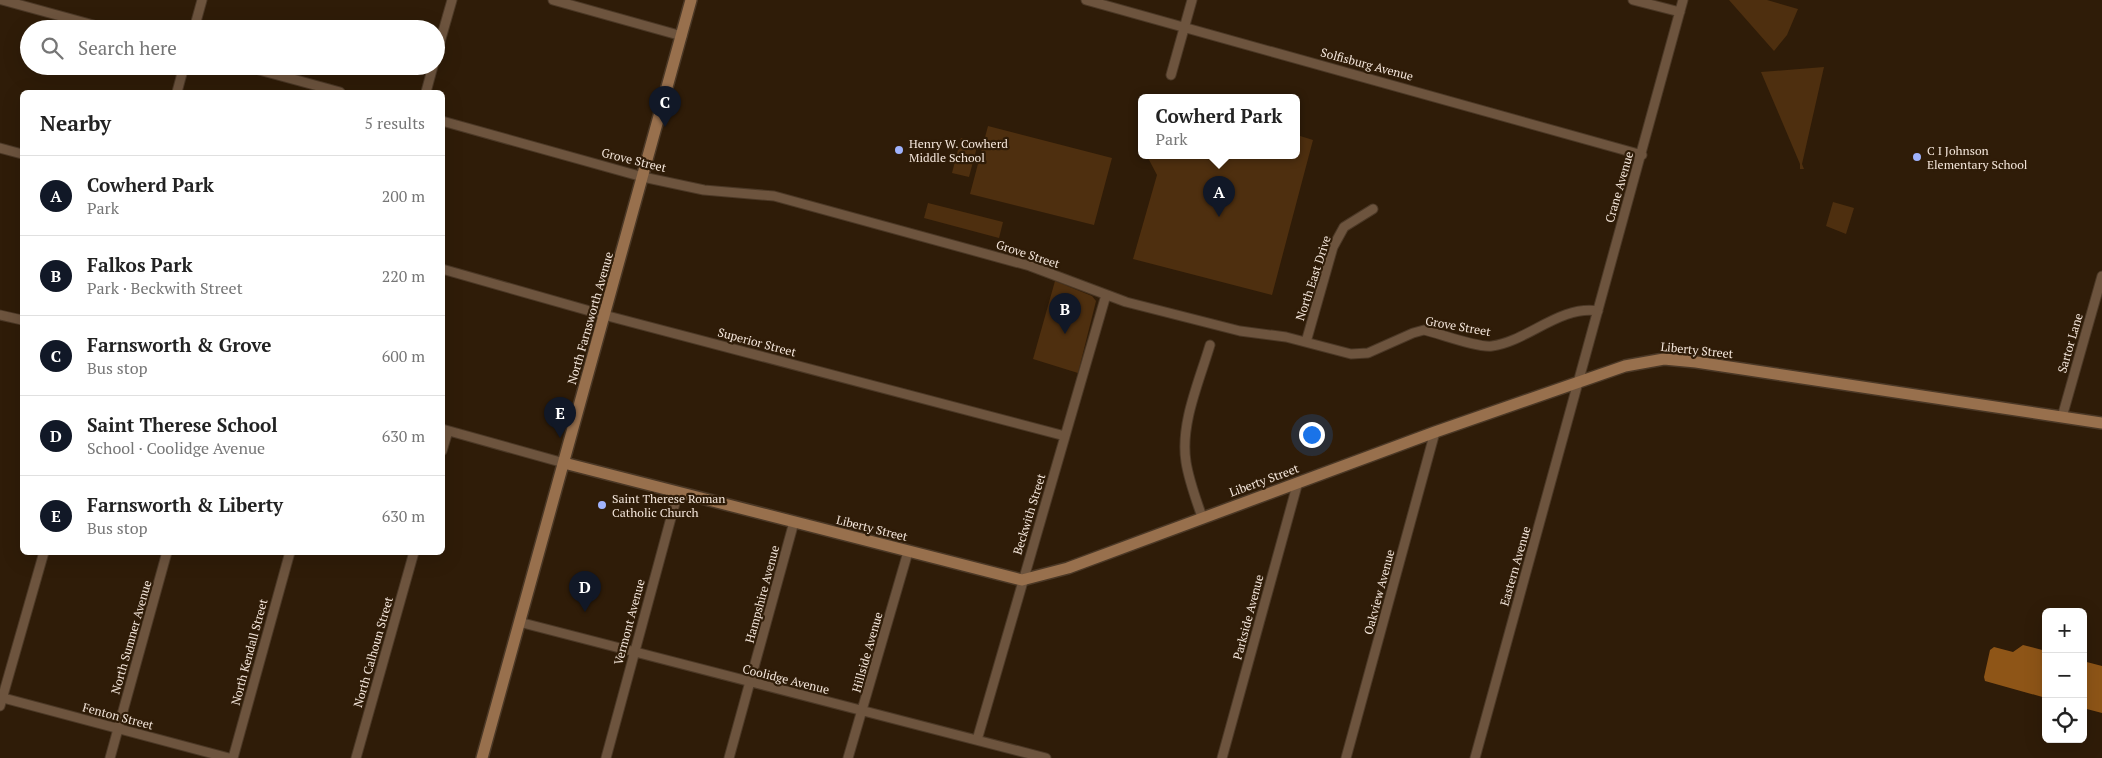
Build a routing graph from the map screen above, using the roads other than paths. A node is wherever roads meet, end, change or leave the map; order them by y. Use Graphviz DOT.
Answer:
graph roads {
  1 [pos="2,0"];
  2 [pos="202,0"];
  3 [pos="452,0"];
  4 [pos="553,0"];
  5 [pos="692,0"];
  6 [pos="1086,0"];
  7 [pos="1192,0"];
  8 [pos="1633,0"];
  9 [pos="1683,0"];
  10 [pos="1680,12"];
  11 [pos="75,20"];
  12 [pos="196,20"];
  13 [pos="445,24"];
  14 [pos="1185,28"];
  15 [pos="682,36"];
  16 [pos="182,75"];
  17 [pos="278,75"];
  18 [pos="431,75"];
  19 [pos="1171,75"];
  20 [pos="178,90"];
  21 [pos="333,90"];
  22 [pos="427,90"];
  23 [pos="445,122"];
  24 [pos="0,148"];
  25 [pos="20,153"];
  26 [pos="1642,155"];
  27 [pos="643,177"];
  28 [pos="1373,209"];
  29 [pos="445,270"];
  30 [pos="2102,276"];
  31 [pos="1106,295"];
  32 [pos="1598,311"];
  33 [pos="0,314"];
  34 [pos="604,315"];
  35 [pos="20,319"];
  36 [pos="1306,342"];
  37 [pos="1210,345"];
  38 [pos="1580,382"];
  39 [pos="2062,417"];
  40 [pos="2102,423"];
  41 [pos="445,430"];
  42 [pos="1435,432"];
  43 [pos="1065,436"];
  44 [pos="564,463"];
  45 [pos="1298,482"];
  46 [pos="678,492"];
  47 [pos="1202,518"];
  48 [pos="794,522"];
  49 [pos="908,552"];
  50 [pos="43,555"];
  51 [pos="166,555"];
  52 [pos="289,555"];
  53 [pos="413,555"];
  54 [pos="1022,580"];
  55 [pos="519,622"];
  56 [pos="634,652"];
  57 [pos="750,683"];
  58 [pos="1,700"];
  59 [pos="863,710"];
  60 [pos="118,729"];
  61 [pos="977,740"];
  62 [pos="110,758"];
  63 [pos="229,758"];
  64 [pos="233,758"];
  65 [pos="356,758"];
  66 [pos="482,758"];
  67 [pos="606,758"];
  68 [pos="729,758"];
  69 [pos="848,758"];
  70 [pos="1046,758"];
  71 [pos="1222,758"];
  72 [pos="1346,758"];
  73 [pos="1475,758"];
  1 -- 11 [label="street"];
  2 -- 12 [label="street"];
  3 -- 13 [label="street"];
  4 -- 15 [label="street"];
  5 -- 15 [label="street, North Farnsworth Avenue"];
  6 -- 14 [label="street, Solfisburg Avenue"];
  7 -- 14 [label="street"];
  8 -- 10 [label="street"];
  9 -- 10 [label="street, Crane Avenue"];
  10 -- 26 [label="street, Crane Avenue"];
  14 -- 19 [label="street"];
  14 -- 26 [label="street, Solfisburg Avenue"];
  15 -- 27 [label="street, North Farnsworth Avenue"];
  16 -- 20 [label="street"];
  17 -- 21 [label="street"];
  18 -- 22 [label="street"];
  23 -- 27 [label="street, Grove Street"];
  24 -- 25 [label="street"];
  26 -- 32 [label="street, Crane Avenue"];
  27 -- 31 [label="street, Grove Street"];
  27 -- 34 [label="street, North Farnsworth Avenue"];
  28 -- 36 [label="street, North East Drive"];
  29 -- 34 [label="street, Superior Street"];
  30 -- 39 [label="street, Sartor Lane"];
  31 -- 36 [label="street, Grove Street"];
  31 -- 43 [label="street, Beckwith Street"];
  32 -- 36 [label="street, Grove Street"];
  32 -- 38 [label="street, Crane Avenue"];
  33 -- 35 [label="street"];
  34 -- 43 [label="street, Superior Street"];
  34 -- 44 [label="street, North Farnsworth Avenue"];
  37 -- 47 [label="street"];
  38 -- 39 [label="street, Liberty Street"];
  38 -- 42 [label="street, Liberty Street"];
  38 -- 73 [label="street, Eastern Avenue"];
  39 -- 40 [label="street, Liberty Street"];
  41 -- 44 [label="street, Liberty Street"];
  42 -- 45 [label="street, Liberty Street"];
  42 -- 72 [label="street, Oakview Avenue"];
  43 -- 54 [label="street, Beckwith Street"];
  44 -- 46 [label="street, Liberty Street"];
  44 -- 55 [label="street, North Farnsworth Avenue"];
  45 -- 47 [label="street, Liberty Street"];
  45 -- 71 [label="street, Parkside Avenue"];
  46 -- 48 [label="street, Liberty Street"];
  46 -- 56 [label="street, Vermont Avenue"];
  47 -- 54 [label="street, Liberty Street"];
  48 -- 49 [label="street, Liberty Street"];
  48 -- 57 [label="street, Hampshire Avenue"];
  49 -- 54 [label="street, Liberty Street"];
  49 -- 59 [label="street, Hillside Avenue"];
  50 -- 58 [label="street"];
  51 -- 60 [label="street, North Sumner Avenue"];
  52 -- 64 [label="street, North Kendall Street"];
  53 -- 65 [label="street, North Calhoun Street"];
  54 -- 61 [label="street, Beckwith Street"];
  55 -- 56 [label="street, Coolidge Avenue"];
  55 -- 66 [label="street, North Farnsworth Avenue"];
  56 -- 57 [label="street, Coolidge Avenue"];
  56 -- 67 [label="street, Vermont Avenue"];
  57 -- 59 [label="street, Coolidge Avenue"];
  57 -- 68 [label="street, Hampshire Avenue"];
  58 -- 60 [label="street, Fenton Street"];
  59 -- 61 [label="street, Coolidge Avenue"];
  59 -- 69 [label="street, Hillside Avenue"];
  60 -- 62 [label="street, North Sumner Avenue"];
  60 -- 63 [label="street, Fenton Street"];
  61 -- 70 [label="street, Coolidge Avenue"];
}
